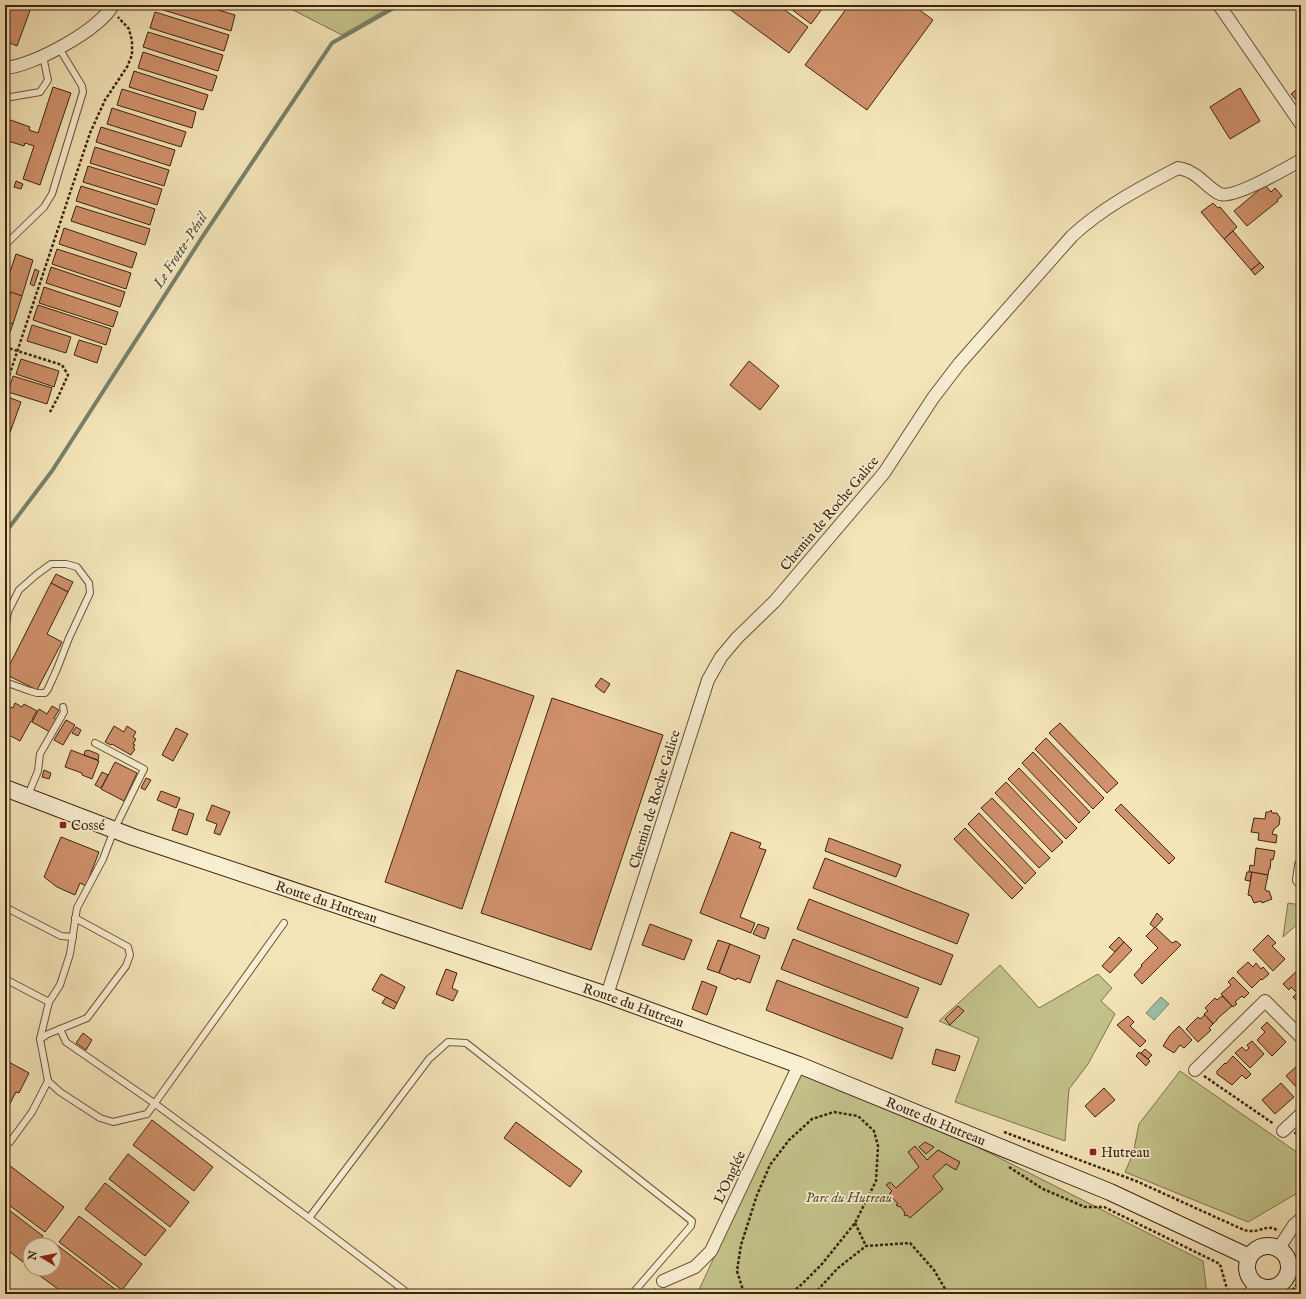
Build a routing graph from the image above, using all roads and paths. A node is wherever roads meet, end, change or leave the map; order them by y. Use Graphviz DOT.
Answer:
graph roads {
  1 [pos="1219,5"];
  2 [pos="112,7"];
  3 [pos="59,48"];
  4 [pos="43,56"];
  5 [pos="5,68"];
  6 [pos="5,98"];
  7 [pos="1301,124"];
  8 [pos="1301,160"];
  9 [pos="5,244"];
  10 [pos="5,348"];
  11 [pos="17,351"];
  12 [pos="5,375"];
  13 [pos="50,412"];
  14 [pos="5,630"];
  15 [pos="5,682"];
  16 [pos="63,707"];
  17 [pos="95,743"];
  18 [pos="5,788"];
  19 [pos="28,797"];
  20 [pos="114,830"];
  21 [pos="1301,864"];
  22 [pos="1301,880"];
  23 [pos="5,907"];
  24 [pos="75,918"];
  25 [pos="284,923"];
  26 [pos="73,937"];
  27 [pos="5,979"];
  28 [pos="607,995"];
  29 [pos="49,1002"];
  30 [pos="60,1029"];
  31 [pos="1301,1037"];
  32 [pos="40,1039"];
  33 [pos="799,1065"];
  34 [pos="1195,1070"];
  35 [pos="48,1081"];
  36 [pos="154,1103"];
  37 [pos="1301,1114"];
  38 [pos="1284,1131"];
  39 [pos="5,1145"];
  40 [pos="1003,1163"];
  41 [pos="310,1218"];
  42 [pos="1301,1219"];
  43 [pos="855,1223"];
  44 [pos="866,1246"];
  45 [pos="1279,1248"];
  46 [pos="1249,1257"];
  47 [pos="1301,1261"];
  48 [pos="1296,1279"];
  49 [pos="663,1281"];
  50 [pos="1253,1290"];
  51 [pos="409,1294"];
  52 [pos="632,1294"];
  53 [pos="750,1294"];
  54 [pos="789,1294"];
  55 [pos="814,1294"];
  56 [pos="948,1294"];
  57 [pos="1228,1294"];
  58 [pos="1289,1294"];
  1 -- 7 [label="street"];
  2 -- 3 [label="street"];
  2 -- 11 [label="path"];
  3 -- 4 [label="street"];
  3 -- 9 [label="lane"];
  4 -- 5 [label="street"];
  4 -- 6 [label="lane"];
  8 -- 28 [label="street, Chemin de Roche Galice"];
  10 -- 11 [label="path"];
  11 -- 12 [label="path"];
  11 -- 13 [label="path"];
  14 -- 15 [label="lane"];
  16 -- 19 [label="lane"];
  17 -- 20 [label="lane"];
  18 -- 19 [label="street, Route du Hutreau"];
  19 -- 20 [label="street, Route du Hutreau"];
  20 -- 24 [label="lane"];
  20 -- 28 [label="street, Route du Hutreau"];
  21 -- 22 [label="street"];
  23 -- 26 [label="lane"];
  24 -- 26 [label="lane"];
  24 -- 30 [label="lane"];
  25 -- 36 [label="lane"];
  26 -- 29 [label="lane"];
  27 -- 29 [label="lane"];
  28 -- 33 [label="street, Route du Hutreau"];
  29 -- 32 [label="lane"];
  30 -- 32 [label="lane"];
  30 -- 36 [label="lane"];
  31 -- 34 [label="street"];
  32 -- 35 [label="lane"];
  33 -- 46 [label="street, Route du Hutreau"];
  33 -- 49 [label="street, L'Onglée"];
  34 -- 38 [label="path"];
  35 -- 36 [label="lane"];
  35 -- 39 [label="lane"];
  36 -- 41 [label="lane"];
  37 -- 38 [label="street"];
  40 -- 57 [label="path"];
  41 -- 51 [label="lane"];
  41 -- 52 [label="lane"];
  42 -- 45 [label="street"];
  43 -- 44 [label="path"];
  43 -- 53 [label="path"];
  43 -- 54 [label="path"];
  44 -- 55 [label="path"];
  44 -- 56 [label="path"];
  45 -- 46 [label="street"];
  45 -- 48 [label="street"];
  46 -- 50 [label="street"];
  47 -- 48 [label="path"];
  48 -- 50 [label="street"];
  48 -- 58 [label="path"];
}
